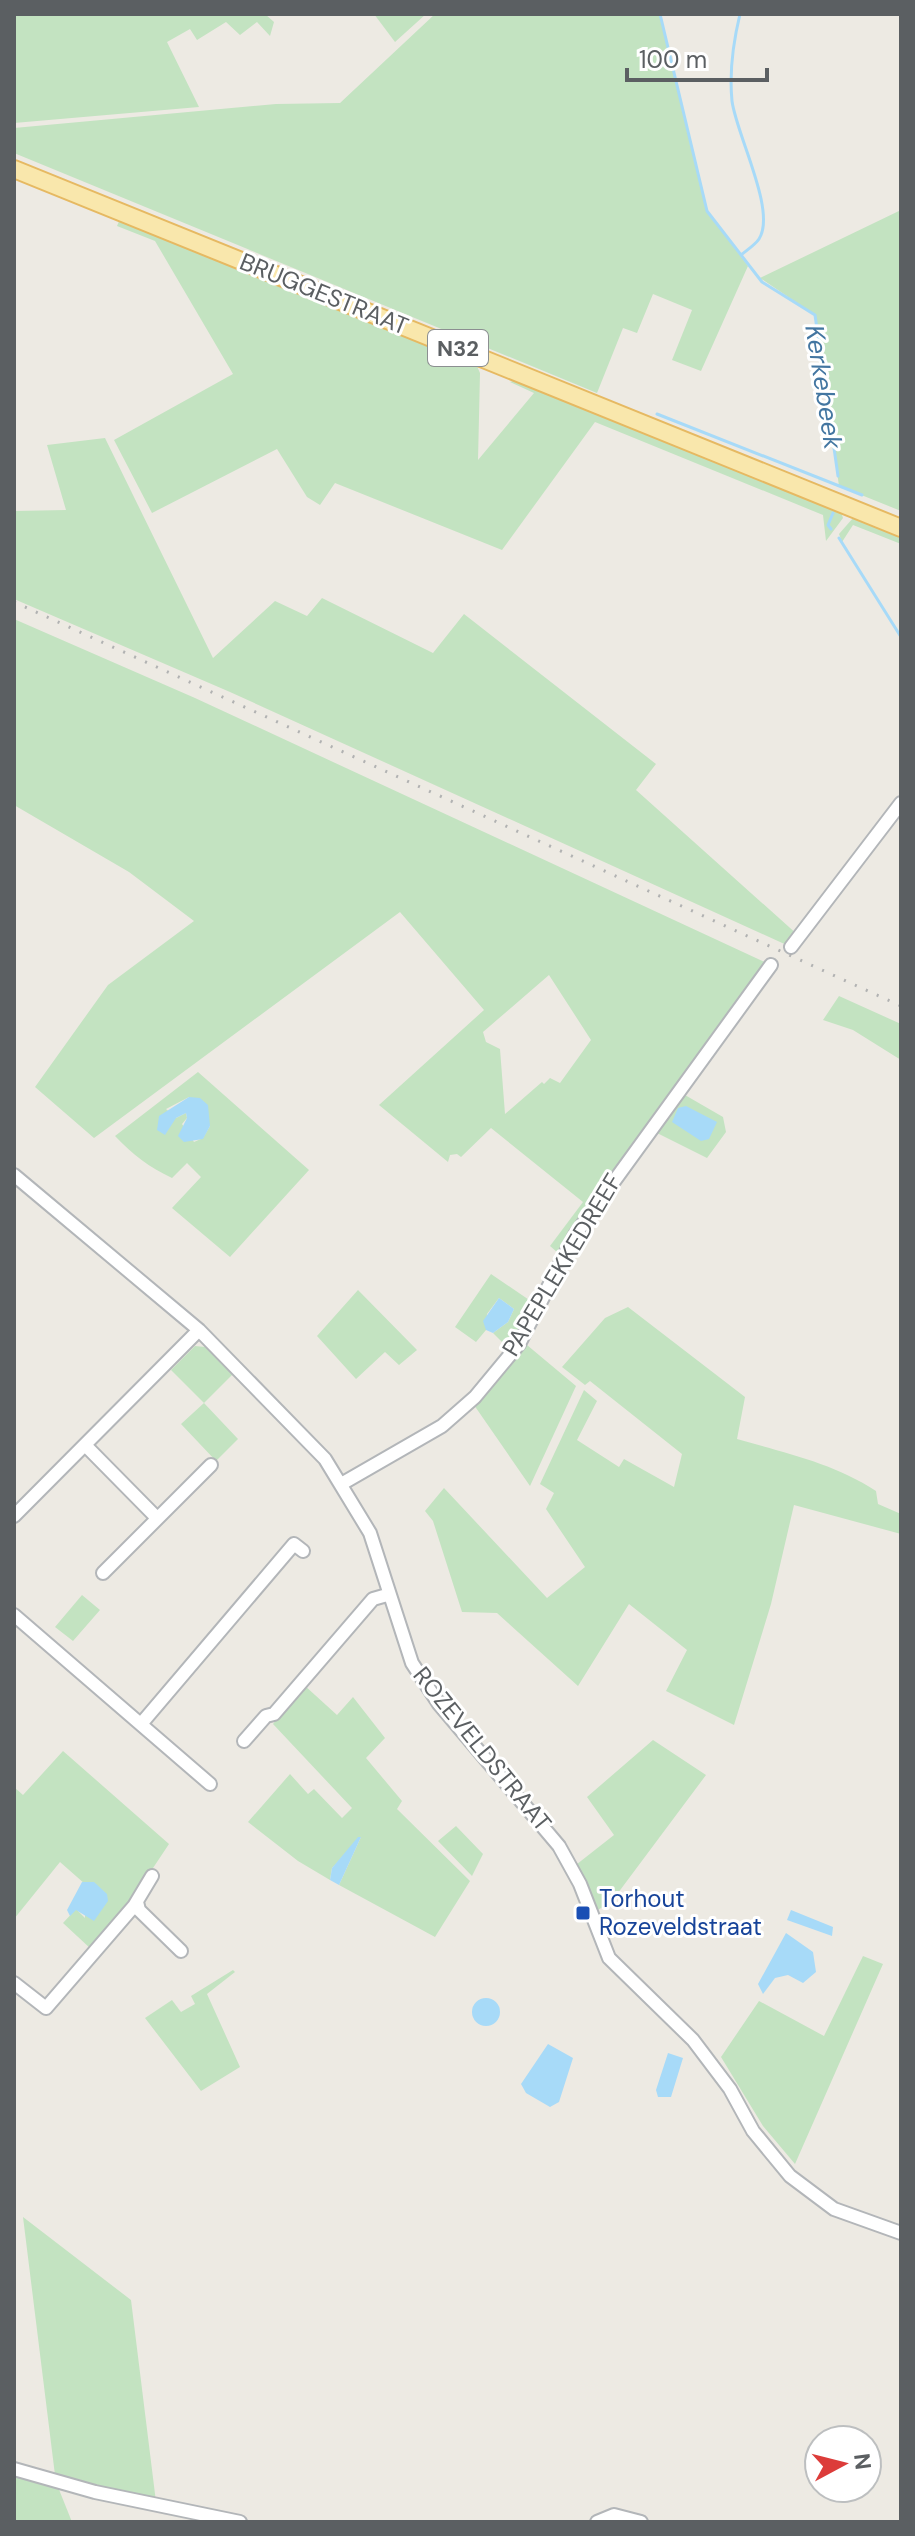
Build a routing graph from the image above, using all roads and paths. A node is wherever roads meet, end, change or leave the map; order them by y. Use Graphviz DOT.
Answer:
graph roads {
  1 [pos="14,169"];
  2 [pos="901,528"];
  3 [pos="901,803"];
  4 [pos="791,947"];
  5 [pos="771,965"];
  6 [pos="14,1175"];
  7 [pos="199,1330"];
  8 [pos="86,1446"];
  9 [pos="211,1465"];
  10 [pos="343,1483"];
  11 [pos="14,1516"];
  12 [pos="157,1518"];
  13 [pos="303,1551"];
  14 [pos="103,1573"];
  15 [pos="387,1595"];
  16 [pos="14,1615"];
  17 [pos="141,1724"];
  18 [pos="244,1741"];
  19 [pos="210,1784"];
  20 [pos="152,1876"];
  21 [pos="137,1902"];
  22 [pos="181,1951"];
  23 [pos="14,1983"];
  24 [pos="901,2233"];
  25 [pos="14,2469"];
  26 [pos="240,2522"];
  27 [pos="597,2522"];
  28 [pos="641,2522"];
  1 -- 2 [label="main road, BRUGGESTRAAT / N32"];
  3 -- 4 [label="street"];
  5 -- 10 [label="street, PAPEPLEKKEDREEF"];
  6 -- 7 [label="street, ROZEVELDSTRAAT"];
  7 -- 8 [label="street"];
  7 -- 10 [label="street, ROZEVELDSTRAAT"];
  8 -- 11 [label="street"];
  8 -- 12 [label="street"];
  9 -- 12 [label="street"];
  10 -- 15 [label="street, ROZEVELDSTRAAT"];
  12 -- 14 [label="street"];
  13 -- 17 [label="street"];
  15 -- 18 [label="street"];
  15 -- 24 [label="street, ROZEVELDSTRAAT"];
  16 -- 17 [label="street"];
  17 -- 19 [label="street"];
  20 -- 21 [label="street"];
  21 -- 22 [label="street"];
  21 -- 23 [label="street"];
  25 -- 26 [label="street"];
  27 -- 28 [label="street"];
}
